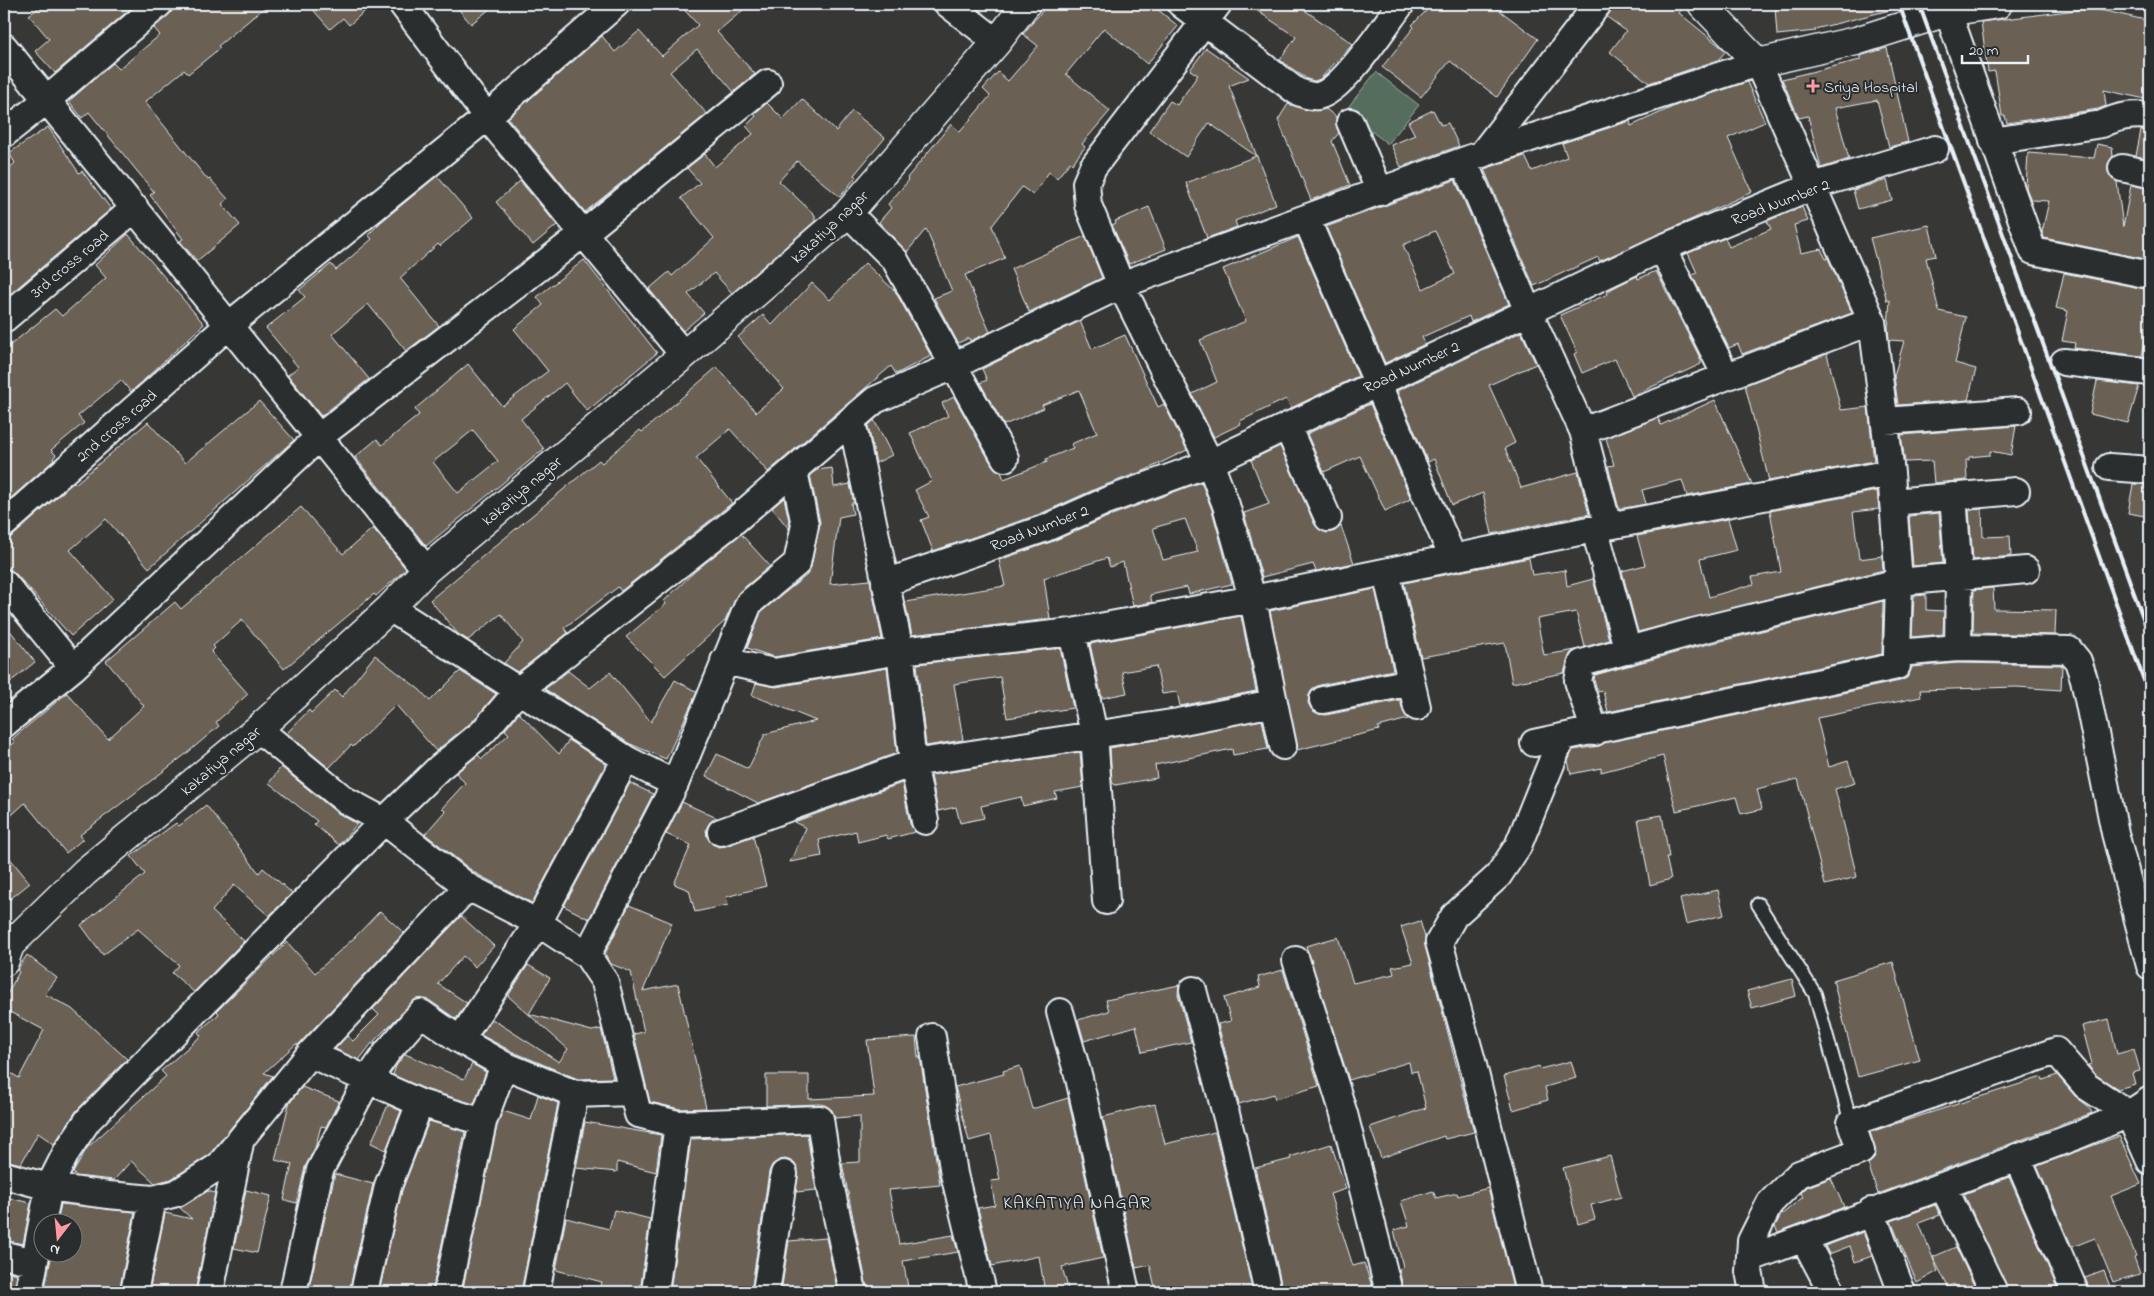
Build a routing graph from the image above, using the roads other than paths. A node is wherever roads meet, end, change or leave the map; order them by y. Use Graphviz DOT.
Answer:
graph roads {
  1 [pos="159,4"];
  2 [pos="402,4"];
  3 [pos="616,4"];
  4 [pos="948,4"];
  5 [pos="1026,4"];
  6 [pos="1181,4"];
  7 [pos="1401,4"];
  8 [pos="1598,4"];
  9 [pos="1702,4"];
  10 [pos="1998,4"];
  11 [pos="1946,8"];
  12 [pos="1211,13"];
  13 [pos="996,42"];
  14 [pos="4,47"];
  15 [pos="1758,63"];
  16 [pos="768,83"];
  17 [pos="48,99"];
  18 [pos="2150,116"];
  19 [pos="487,117"];
  20 [pos="1350,122"];
  21 [pos="4,134"];
  22 [pos="1992,141"];
  23 [pos="1936,149"];
  24 [pos="1473,158"];
  25 [pos="2122,168"];
  26 [pos="2150,174"];
  27 [pos="1812,186"];
  28 [pos="1380,192"];
  29 [pos="135,208"];
  30 [pos="848,213"];
  31 [pos="1306,218"];
  32 [pos="584,233"];
  33 [pos="1662,248"];
  34 [pos="2150,275"];
  35 [pos="1121,285"];
  36 [pos="1528,311"];
  37 [pos="4,319"];
  38 [pos="1872,320"];
  39 [pos="229,325"];
  40 [pos="684,356"];
  41 [pos="2064,362"];
  42 [pos="952,366"];
  43 [pos="2150,372"];
  44 [pos="1726,376"];
  45 [pos="1378,382"];
  46 [pos="2018,411"];
  47 [pos="852,422"];
  48 [pos="1885,422"];
  49 [pos="1287,426"];
  50 [pos="1583,431"];
  51 [pos="319,437"];
  52 [pos="1005,458"];
  53 [pos="1210,463"];
  54 [pos="2109,467"];
  55 [pos="2150,470"];
  56 [pos="794,471"];
  57 [pos="1891,473"];
  58 [pos="2016,490"];
  59 [pos="1953,496"];
  60 [pos="1893,502"];
  61 [pos="1328,518"];
  62 [pos="4,524"];
  63 [pos="1601,528"];
  64 [pos="1453,558"];
  65 [pos="426,570"];
  66 [pos="2026,570"];
  67 [pos="1386,572"];
  68 [pos="1959,575"];
  69 [pos="1899,582"];
  70 [pos="4,583"];
  71 [pos="886,583"];
  72 [pos="1253,599"];
  73 [pos="390,608"];
  74 [pos="1072,632"];
  75 [pos="1958,648"];
  76 [pos="900,650"];
  77 [pos="1628,651"];
  78 [pos="1897,653"];
  79 [pos="724,661"];
  80 [pos="73,668"];
  81 [pos="1411,682"];
  82 [pos="518,691"];
  83 [pos="1323,700"];
  84 [pos="1273,703"];
  85 [pos="1417,707"];
  86 [pos="4,724"];
  87 [pos="258,729"];
  88 [pos="1594,732"];
  89 [pos="1094,734"];
  90 [pos="1561,738"];
  91 [pos="1534,744"];
  92 [pos="1284,746"];
  93 [pos="626,759"];
  94 [pos="913,763"];
  95 [pos="675,784"];
  96 [pos="384,821"];
  97 [pos="925,821"];
  98 [pos="721,832"];
  99 [pos="468,887"];
  100 [pos="1106,901"];
  101 [pos="1758,904"];
  102 [pos="538,923"];
  103 [pos="587,955"];
  104 [pos="1296,960"];
  105 [pos="4,962"];
  106 [pos="2150,966"];
  107 [pos="1193,990"];
  108 [pos="1060,1012"];
  109 [pos="932,1037"];
  110 [pos="460,1040"];
  111 [pos="310,1054"];
  112 [pos="504,1065"];
  113 [pos="367,1081"];
  114 [pos="631,1092"];
  115 [pos="575,1094"];
  116 [pos="2150,1100"];
  117 [pos="420,1103"];
  118 [pos="2129,1114"];
  119 [pos="484,1122"];
  120 [pos="1850,1123"];
  121 [pos="678,1124"];
  122 [pos="240,1142"];
  123 [pos="2017,1157"];
  124 [pos="2150,1161"];
  125 [pos="784,1174"];
  126 [pos="4,1175"];
  127 [pos="1943,1186"];
  128 [pos="49,1187"];
  129 [pos="153,1199"];
  130 [pos="1871,1211"];
  131 [pos="44,1214"];
  132 [pos="1804,1239"];
  133 [pos="4,1255"];
  134 [pos="1751,1258"];
  135 [pos="32,1262"];
  136 [pos="34,1264"];
  137 [pos="28,1292"];
  138 [pos="134,1292"];
  139 [pos="210,1292"];
  140 [pos="293,1292"];
  141 [pos="364,1292"];
  142 [pos="447,1292"];
  143 [pos="536,1292"];
  144 [pos="655,1292"];
  145 [pos="766,1292"];
  146 [pos="853,1292"];
  147 [pos="983,1292"];
  148 [pos="1126,1292"];
  149 [pos="1268,1292"];
  150 [pos="1389,1292"];
  151 [pos="1529,1292"];
  152 [pos="1753,1292"];
  153 [pos="1832,1292"];
  154 [pos="1902,1292"];
  155 [pos="1994,1292"];
  156 [pos="2075,1292"];
  1 -- 17 [label="street"];
  2 -- 19 [label="street"];
  3 -- 19 [label="street, 2nd cross road"];
  4 -- 13 [label="street"];
  5 -- 13 [label="street, kakatiya nagar"];
  6 -- 12 [label="street"];
  7 -- 12 [label="street"];
  8 -- 24 [label="street"];
  9 -- 15 [label="street"];
  10 -- 11 [label="street"];
  11 -- 15 [label="street"];
  11 -- 22 [label="street"];
  12 -- 35 [label="street"];
  13 -- 30 [label="street, kakatiya nagar"];
  14 -- 17 [label="street"];
  15 -- 24 [label="street"];
  15 -- 27 [label="street"];
  16 -- 32 [label="street"];
  17 -- 21 [label="street"];
  17 -- 29 [label="street"];
  18 -- 22 [label="street"];
  19 -- 32 [label="street"];
  19 -- 39 [label="street, 2nd cross road"];
  20 -- 28 [label="street"];
  22 -- 34 [label="street"];
  23 -- 27 [label="street, Road Number 2"];
  24 -- 28 [label="street"];
  24 -- 36 [label="street"];
  25 -- 26 [label="street"];
  27 -- 33 [label="street, Road Number 2"];
  27 -- 38 [label="street"];
  28 -- 31 [label="street"];
  29 -- 37 [label="street, 3rd cross road"];
  29 -- 39 [label="street"];
  30 -- 40 [label="street, kakatiya nagar"];
  30 -- 42 [label="street"];
  31 -- 35 [label="street"];
  31 -- 45 [label="street"];
  32 -- 40 [label="street"];
  32 -- 51 [label="street"];
  33 -- 36 [label="street, Road Number 2"];
  33 -- 44 [label="street"];
  35 -- 42 [label="street"];
  35 -- 53 [label="street"];
  36 -- 45 [label="street, Road Number 2"];
  36 -- 50 [label="street"];
  38 -- 44 [label="street"];
  38 -- 48 [label="street"];
  39 -- 51 [label="street"];
  39 -- 62 [label="street, 2nd cross road"];
  40 -- 65 [label="street, kakatiya nagar"];
  41 -- 43 [label="street"];
  42 -- 47 [label="street"];
  42 -- 52 [label="street"];
  44 -- 50 [label="street"];
  45 -- 49 [label="street, Road Number 2"];
  45 -- 64 [label="street"];
  46 -- 48 [label="street"];
  47 -- 56 [label="street"];
  47 -- 71 [label="street"];
  48 -- 57 [label="street"];
  49 -- 53 [label="street, Road Number 2"];
  49 -- 61 [label="street"];
  50 -- 63 [label="street"];
  51 -- 65 [label="street"];
  51 -- 80 [label="street"];
  53 -- 71 [label="street, Road Number 2"];
  53 -- 72 [label="street"];
  54 -- 55 [label="street"];
  56 -- 79 [label="street"];
  56 -- 82 [label="street"];
  57 -- 60 [label="street"];
  57 -- 63 [label="street"];
  58 -- 59 [label="street"];
  59 -- 60 [label="street"];
  59 -- 68 [label="street"];
  60 -- 69 [label="street"];
  63 -- 64 [label="street"];
  63 -- 77 [label="street"];
  64 -- 67 [label="street"];
  65 -- 73 [label="street, kakatiya nagar"];
  66 -- 68 [label="street"];
  67 -- 72 [label="street"];
  67 -- 81 [label="street"];
  68 -- 69 [label="street"];
  68 -- 75 [label="street"];
  69 -- 77 [label="street"];
  69 -- 78 [label="street"];
  70 -- 80 [label="street"];
  71 -- 76 [label="street"];
  72 -- 74 [label="street"];
  72 -- 84 [label="street"];
  73 -- 82 [label="street"];
  73 -- 87 [label="street, kakatiya nagar"];
  74 -- 76 [label="street"];
  74 -- 89 [label="street"];
  75 -- 78 [label="street"];
  75 -- 106 [label="street"];
  76 -- 79 [label="street"];
  76 -- 94 [label="street"];
  77 -- 88 [label="street"];
  78 -- 88 [label="street"];
  79 -- 95 [label="street"];
  80 -- 86 [label="street"];
  81 -- 83 [label="street"];
  81 -- 85 [label="street"];
  82 -- 93 [label="street"];
  82 -- 96 [label="street"];
  84 -- 89 [label="street"];
  84 -- 92 [label="street"];
  87 -- 96 [label="street"];
  87 -- 105 [label="street, kakatiya nagar"];
  88 -- 90 [label="street"];
  89 -- 94 [label="street"];
  89 -- 100 [label="street"];
  90 -- 91 [label="street"];
  90 -- 151 [label="street"];
  93 -- 95 [label="street"];
  93 -- 102 [label="street"];
  94 -- 97 [label="street"];
  94 -- 98 [label="street"];
  95 -- 103 [label="street"];
  96 -- 99 [label="street"];
  96 -- 128 [label="street"];
  99 -- 102 [label="street"];
  99 -- 111 [label="street"];
  101 -- 120 [label="lane"];
  102 -- 103 [label="street"];
  102 -- 110 [label="street"];
  103 -- 114 [label="street"];
  104 -- 150 [label="street"];
  107 -- 149 [label="street"];
  108 -- 148 [label="street"];
  109 -- 147 [label="street"];
  110 -- 112 [label="street"];
  110 -- 113 [label="street"];
  111 -- 113 [label="street"];
  111 -- 122 [label="street"];
  112 -- 115 [label="street"];
  112 -- 119 [label="street"];
  113 -- 117 [label="street"];
  113 -- 140 [label="street"];
  114 -- 115 [label="street"];
  114 -- 121 [label="street"];
  115 -- 143 [label="street"];
  116 -- 118 [label="street"];
  117 -- 119 [label="street"];
  117 -- 141 [label="street"];
  118 -- 120 [label="street"];
  118 -- 123 [label="street"];
  118 -- 124 [label="street"];
  119 -- 142 [label="street"];
  120 -- 134 [label="street"];
  121 -- 144 [label="street"];
  121 -- 146 [label="street"];
  122 -- 129 [label="street"];
  122 -- 139 [label="street"];
  123 -- 127 [label="street"];
  123 -- 156 [label="street"];
  125 -- 145 [label="street"];
  126 -- 128 [label="street"];
  127 -- 130 [label="street"];
  127 -- 155 [label="street"];
  128 -- 129 [label="street"];
  128 -- 131 [label="street"];
  129 -- 138 [label="street"];
  130 -- 132 [label="street"];
  130 -- 154 [label="street"];
  132 -- 134 [label="street"];
  132 -- 153 [label="street"];
  133 -- 135 [label="street"];
  134 -- 152 [label="street"];
  136 -- 137 [label="street"];
}
